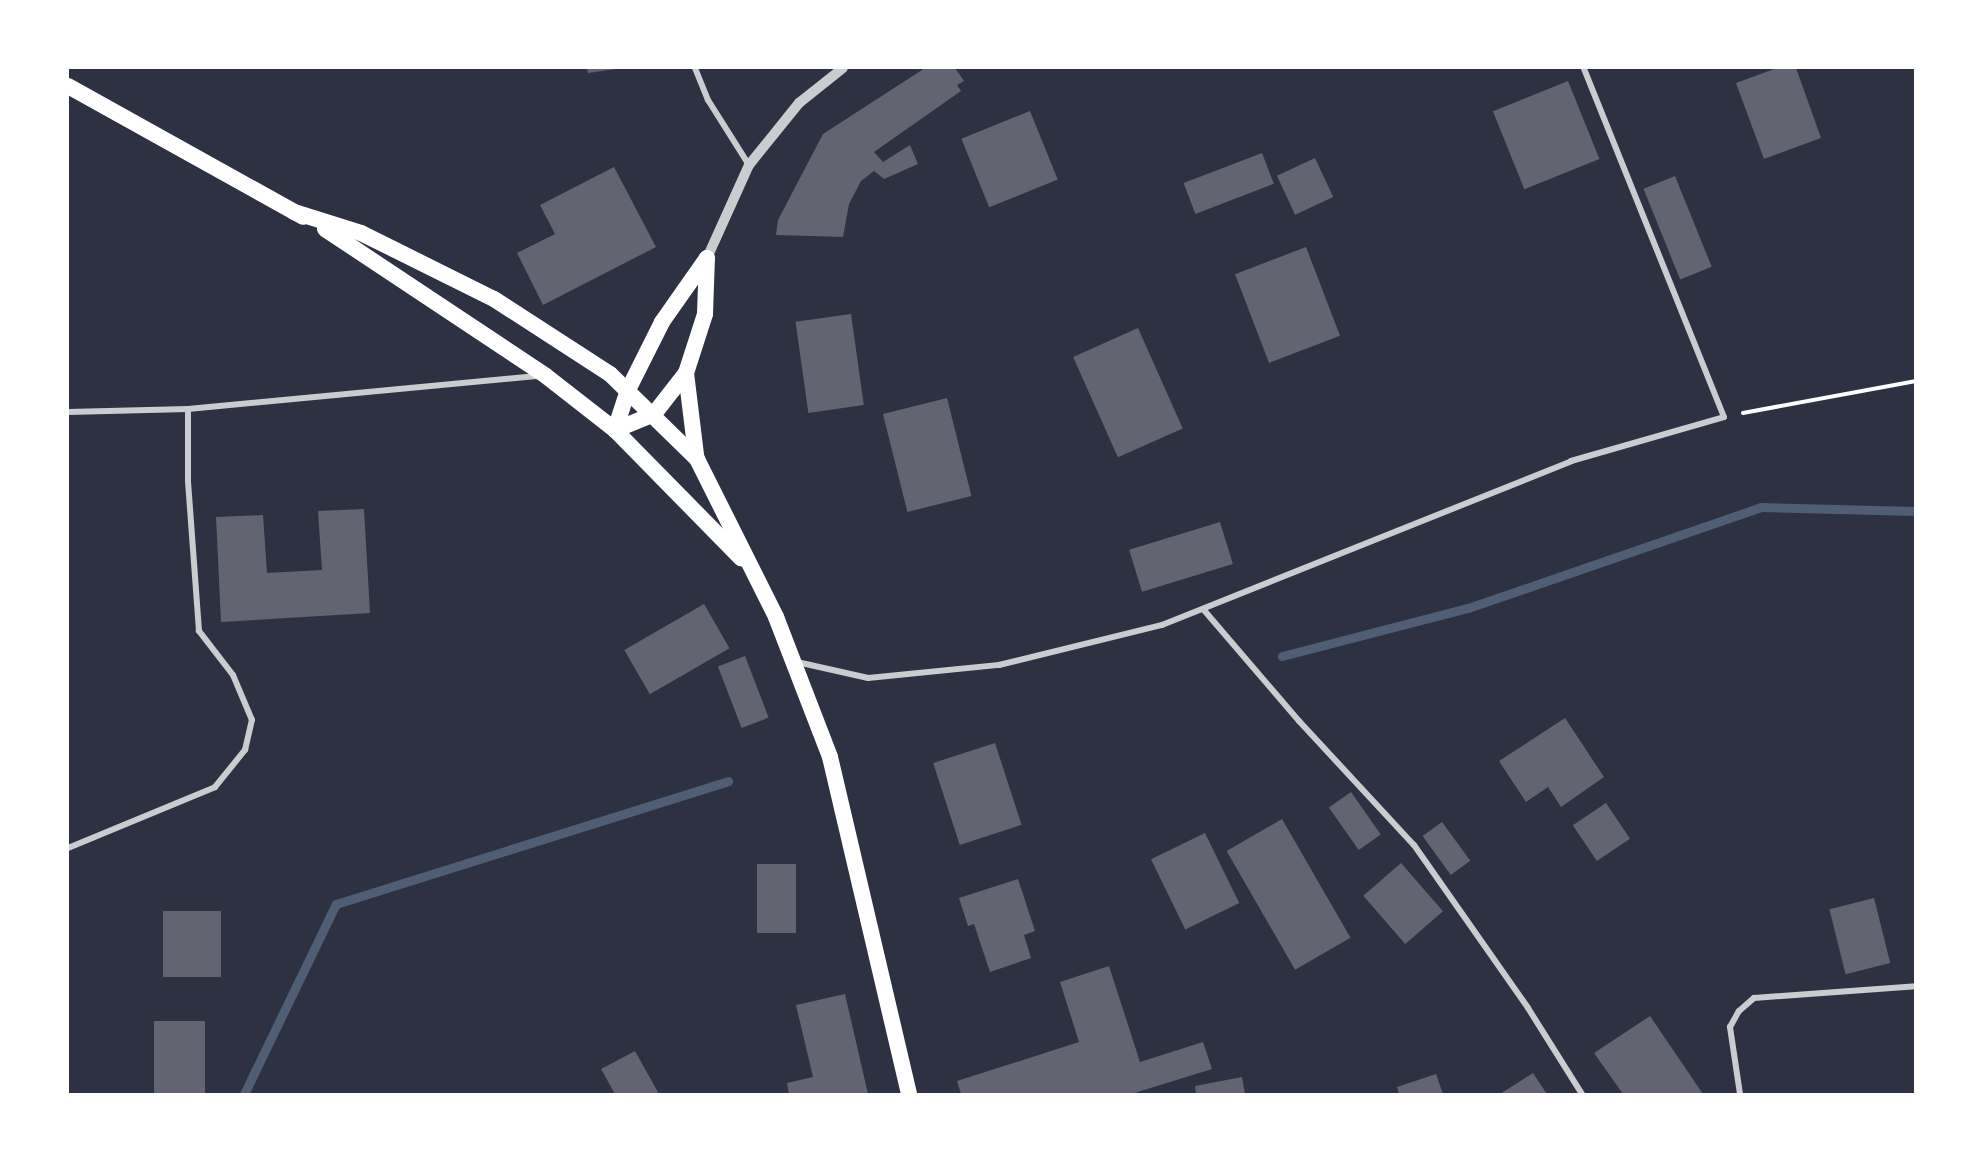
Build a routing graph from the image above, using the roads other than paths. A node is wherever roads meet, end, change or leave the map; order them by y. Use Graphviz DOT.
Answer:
graph roads {
  1 [pos="695,68"];
  2 [pos="843,68"];
  3 [pos="1584,68"];
  4 [pos="68,86"];
  5 [pos="749,165"];
  6 [pos="294,212"];
  7 [pos="707,258"];
  8 [pos="686,372"];
  9 [pos="546,375"];
  10 [pos="628,390"];
  11 [pos="188,410"];
  12 [pos="68,412"];
  13 [pos="654,414"];
  14 [pos="615,430"];
  15 [pos="697,459"];
  16 [pos="748,565"];
  17 [pos="1203,609"];
  18 [pos="794,662"];
  19 [pos="68,848"];
  20 [pos="1916,986"];
  21 [pos="909,1095"];
  22 [pos="1582,1095"];
  23 [pos="1740,1095"];
  1 -- 5 [label="street"];
  2 -- 5 [label="street"];
  3 -- 17 [label="street"];
  4 -- 6 [label="highway"];
  5 -- 7 [label="street"];
  6 -- 9 [label="highway"];
  6 -- 10 [label="highway"];
  7 -- 8 [label="highway"];
  7 -- 10 [label="highway"];
  8 -- 13 [label="highway"];
  8 -- 15 [label="highway"];
  9 -- 11 [label="street"];
  9 -- 14 [label="highway"];
  10 -- 13 [label="highway"];
  10 -- 14 [label="highway"];
  11 -- 12 [label="street"];
  11 -- 19 [label="street"];
  13 -- 14 [label="highway"];
  13 -- 15 [label="highway"];
  14 -- 16 [label="highway"];
  15 -- 16 [label="highway"];
  16 -- 18 [label="highway"];
  17 -- 18 [label="street"];
  17 -- 22 [label="street"];
  18 -- 21 [label="highway"];
  20 -- 23 [label="street"];
}
